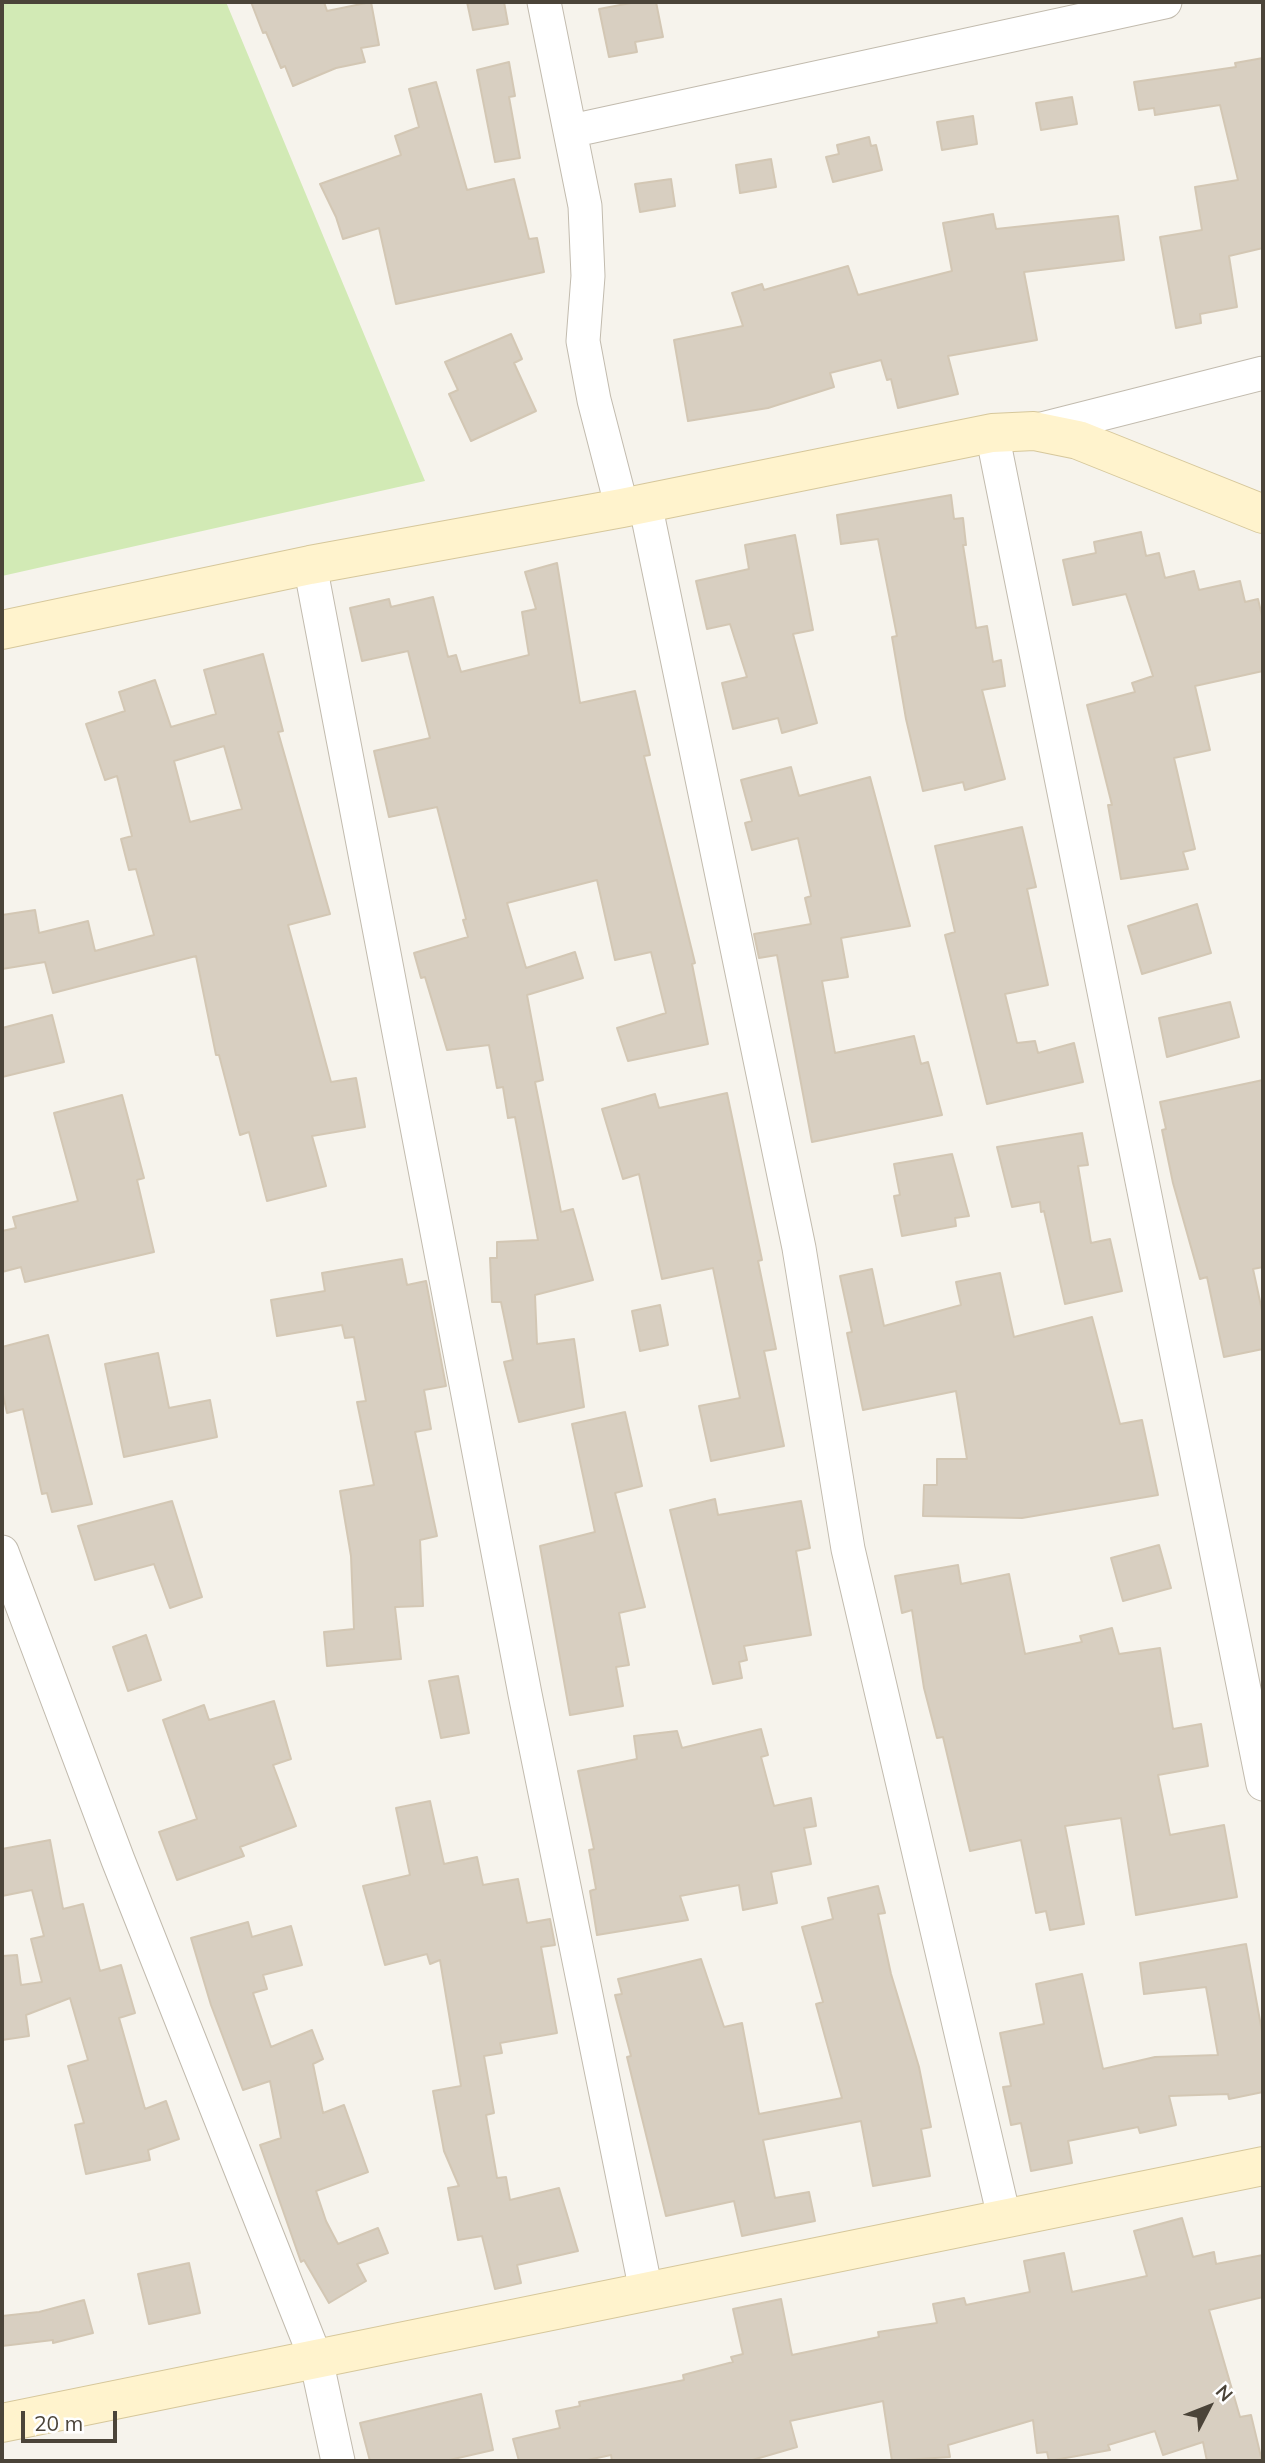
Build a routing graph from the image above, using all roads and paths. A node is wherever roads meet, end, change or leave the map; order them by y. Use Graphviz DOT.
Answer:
graph roads {
  1 [pos="544,2"];
  2 [pos="1165,2"];
  3 [pos="571,131"];
  4 [pos="1263,373"];
  5 [pos="1034,431"];
  6 [pos="992,433"];
  7 [pos="634,505"];
  8 [pos="1263,514"];
  9 [pos="310,565"];
  10 [pos="2,629"];
  11 [pos="2,1552"];
  12 [pos="1263,1784"];
  13 [pos="1263,2166"];
  14 [pos="1004,2217"];
  15 [pos="646,2291"];
  16 [pos="316,2359"];
  17 [pos="2,2423"];
  18 [pos="338,2461"];
  1 -- 3 [label="street"];
  2 -- 3 [label="street"];
  3 -- 7 [label="street"];
  4 -- 5 [label="street"];
  5 -- 6 [label="street"];
  5 -- 8 [label="street"];
  6 -- 7 [label="street"];
  6 -- 12 [label="street"];
  7 -- 9 [label="street"];
  7 -- 14 [label="street"];
  9 -- 10 [label="street"];
  9 -- 15 [label="street"];
  11 -- 16 [label="street"];
  13 -- 14 [label="street"];
  14 -- 15 [label="street"];
  15 -- 16 [label="street"];
  16 -- 17 [label="street"];
  16 -- 18 [label="street"];
}
